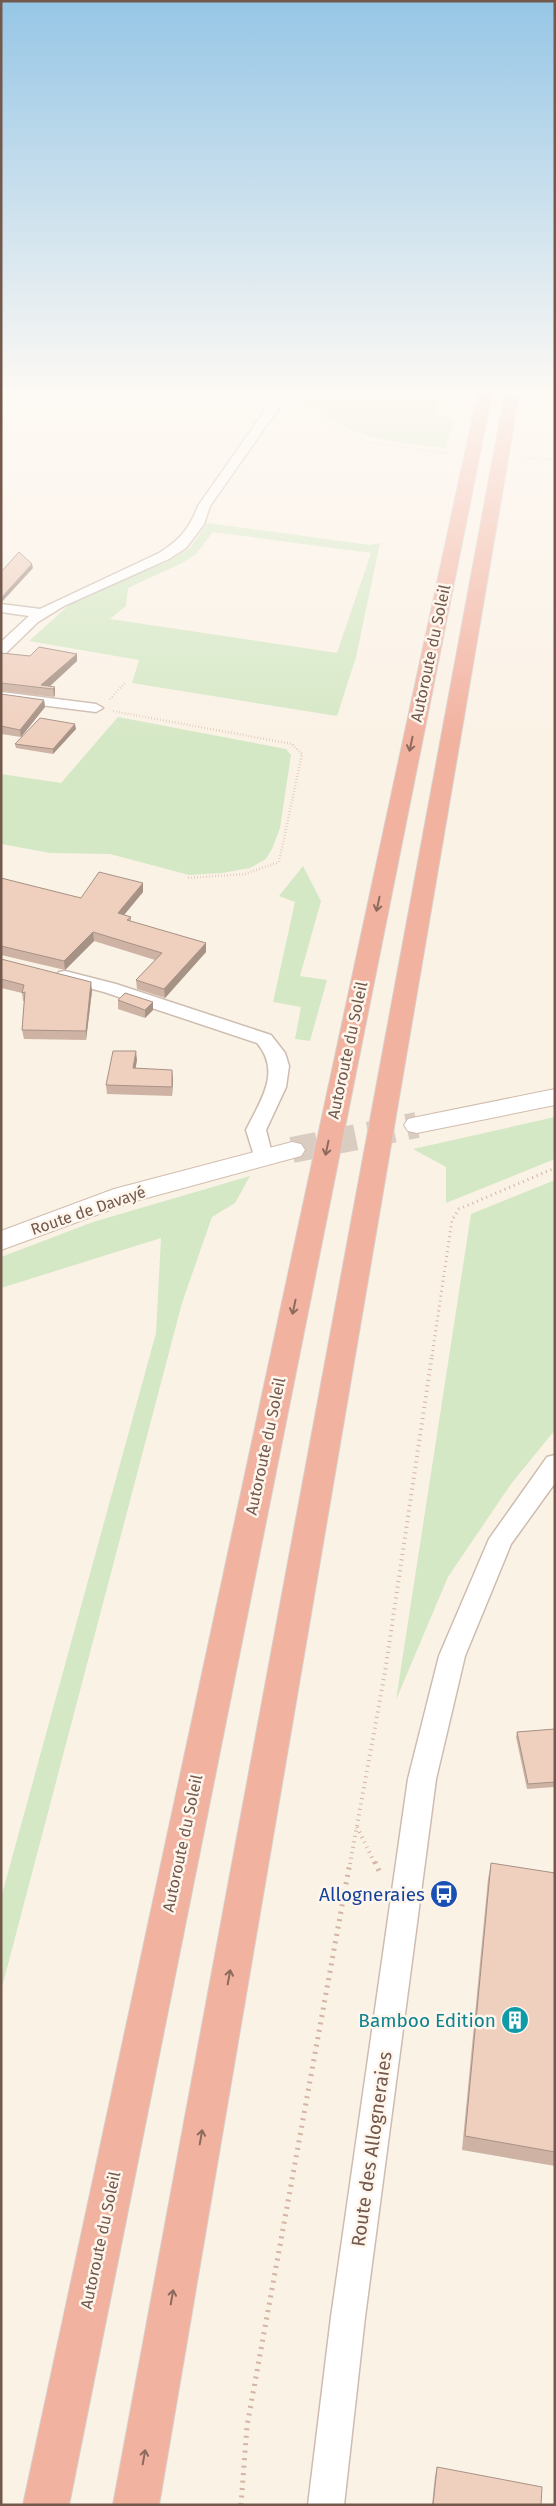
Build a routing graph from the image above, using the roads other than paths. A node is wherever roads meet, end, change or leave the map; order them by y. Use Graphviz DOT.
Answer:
graph roads {
  1 [pos="205,505"];
  2 [pos="462,505"];
  3 [pos="492,505"];
  4 [pos="1,608"];
  5 [pos="42,613"];
  6 [pos="1,650"];
  7 [pos="1,696"];
  8 [pos="96,708"];
  9 [pos="44,972"];
  10 [pos="555,1097"];
  11 [pos="417,1125"];
  12 [pos="292,1150"];
  13 [pos="262,1157"];
  14 [pos="1,1241"];
  15 [pos="555,1464"];
  16 [pos="46,2505"];
  17 [pos="136,2505"];
  18 [pos="326,2505"];
  1 -- 5 [label="street"];
  2 -- 16 [label="highway, Autoroute du Soleil, one-way"];
  17 -- 3 [label="highway, Autoroute du Soleil, one-way"];
  4 -- 5 [label="street"];
  5 -- 6 [label="street"];
  7 -- 8 [label="street"];
  9 -- 13 [label="street"];
  10 -- 11 [label="street"];
  12 -- 13 [label="street, Route de Davayé"];
  13 -- 14 [label="street, Route de Davayé"];
  15 -- 18 [label="street, Route des Allogneraies"];
}
